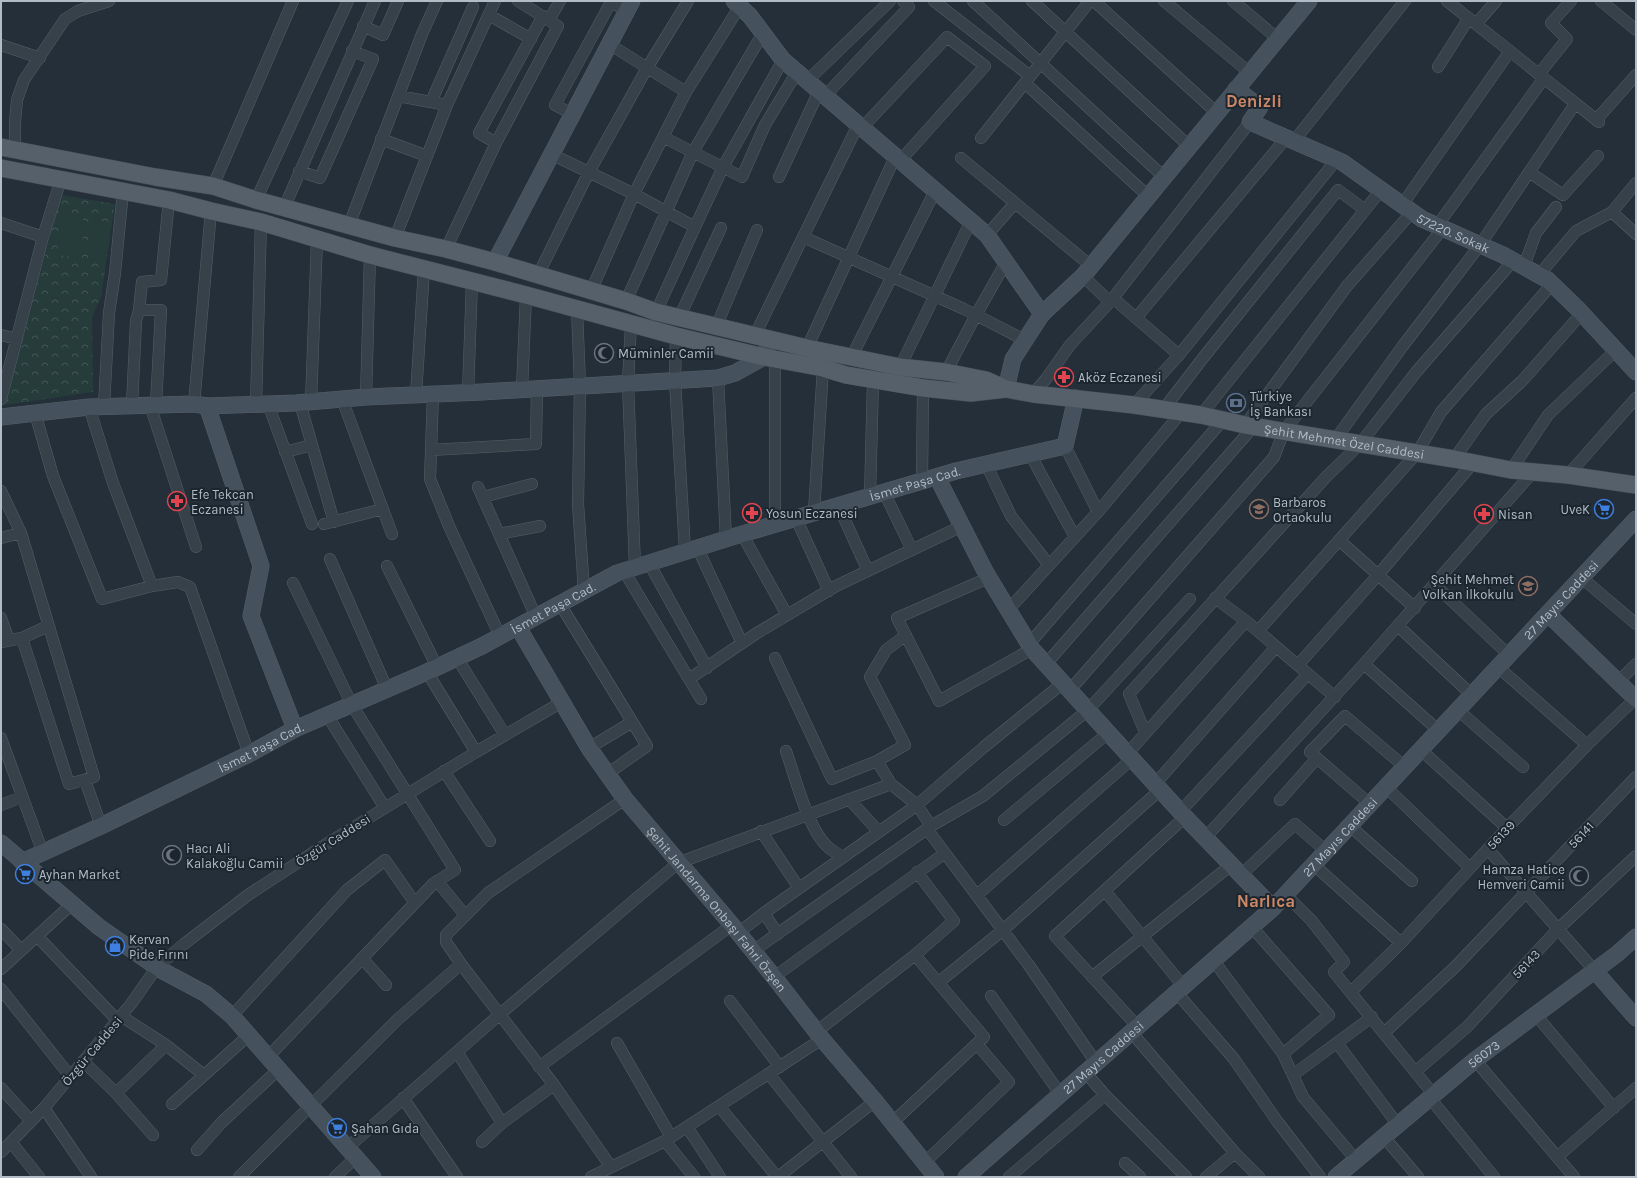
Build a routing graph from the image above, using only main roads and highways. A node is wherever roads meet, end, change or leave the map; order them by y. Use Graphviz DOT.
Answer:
graph roads {
  1 [pos="8,149"];
  2 [pos="1,168"];
  3 [pos="1006,389"];
  4 [pos="1636,484"];
  1 -- 3 [label="main road"];
  2 -- 3 [label="main road"];
  3 -- 4 [label="main road, Şehit Mehmet Özel Caddesi"];
}
